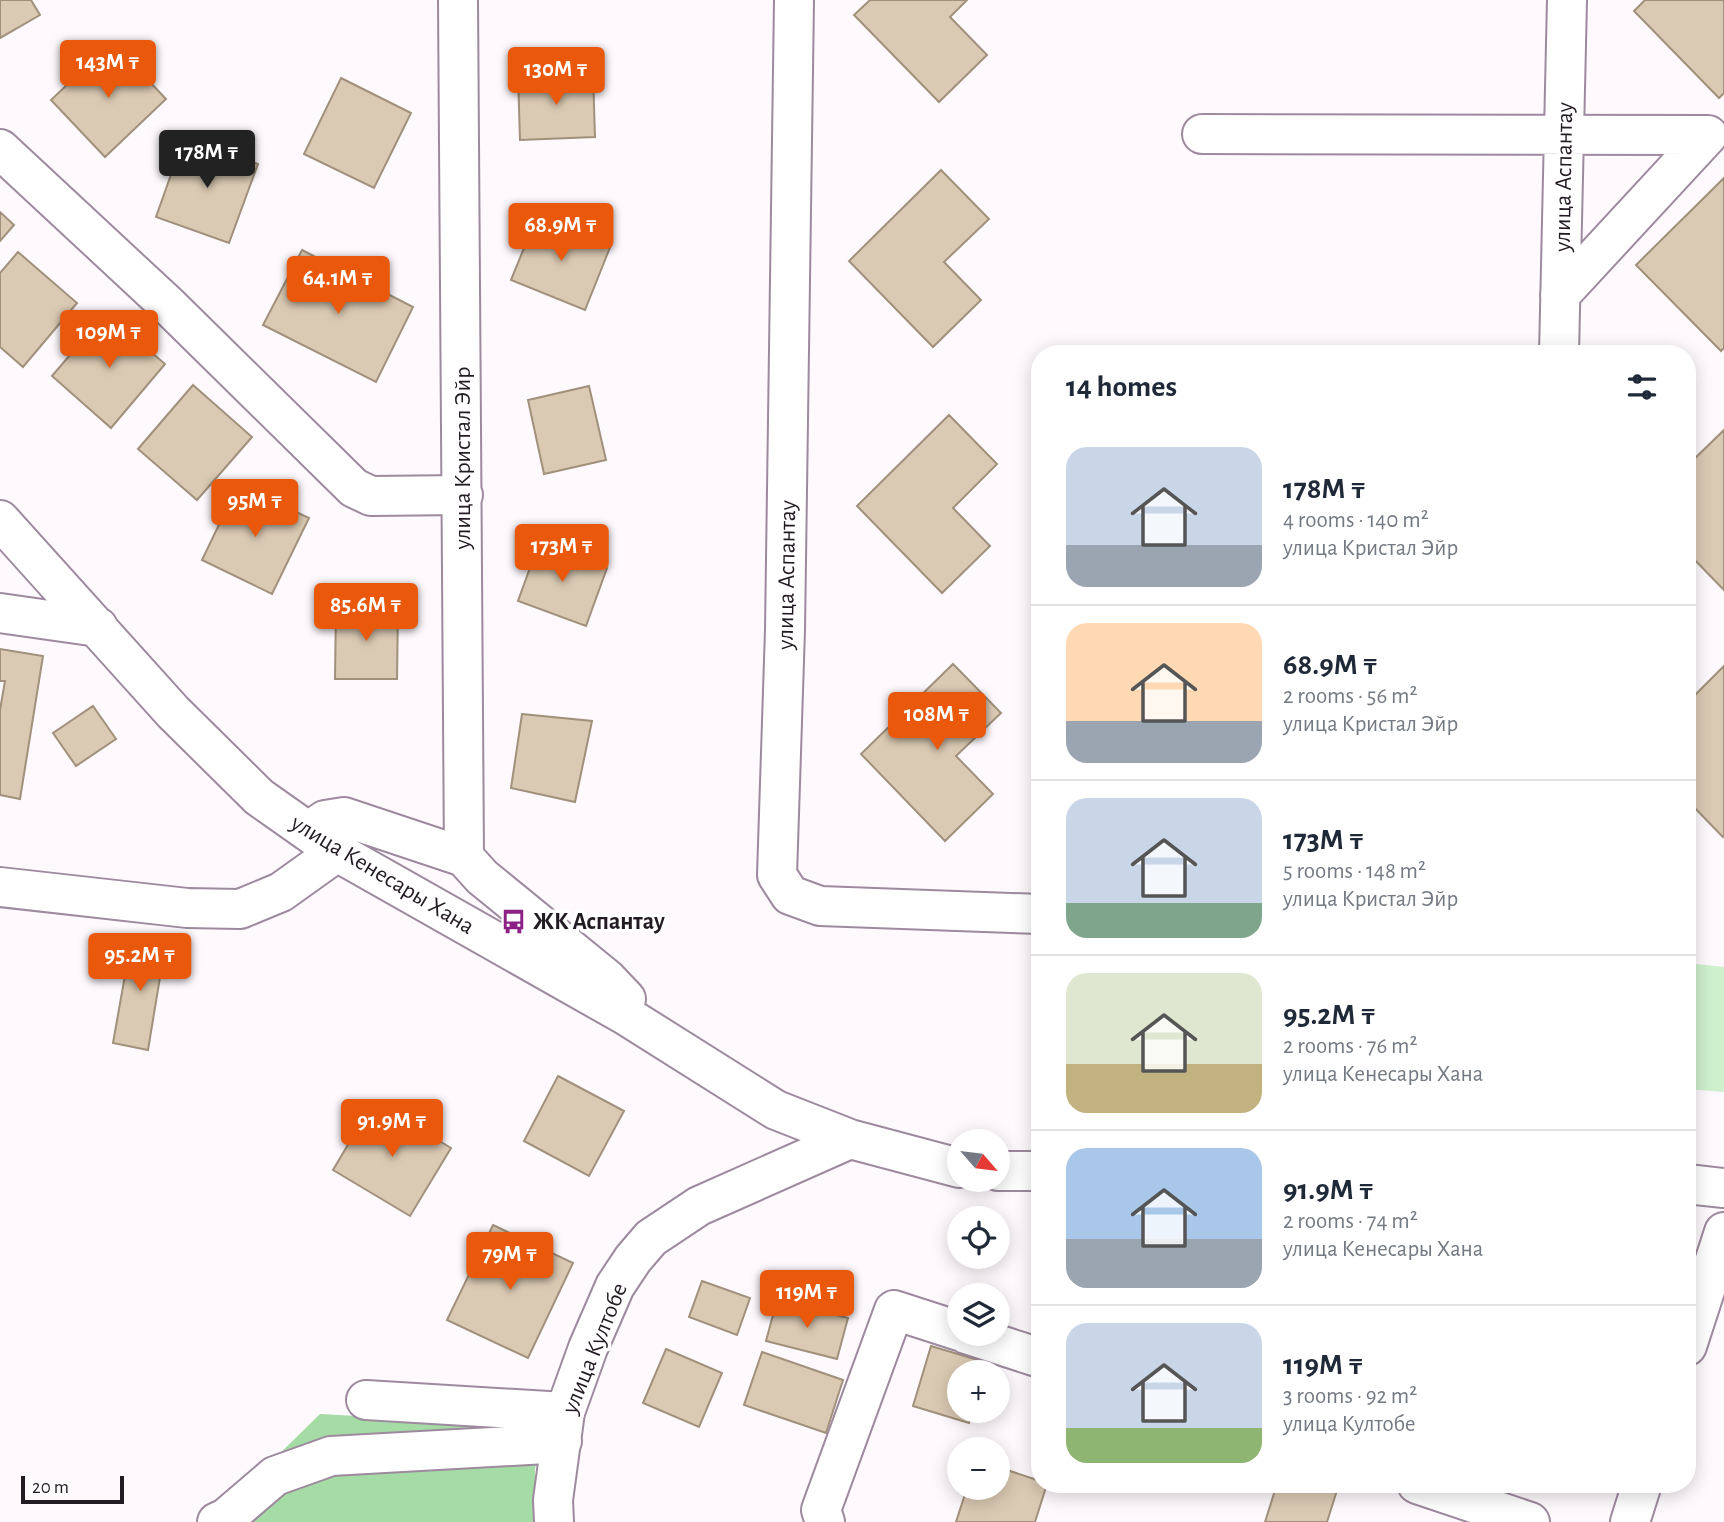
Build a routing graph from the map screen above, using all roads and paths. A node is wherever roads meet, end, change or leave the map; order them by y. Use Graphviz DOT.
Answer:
graph roads {
  1 [pos="458,0"];
  2 [pos="794,0"];
  3 [pos="1567,0"];
  4 [pos="1202,134"];
  5 [pos="1564,135"];
  6 [pos="0,149"];
  7 [pos="1560,296"];
  8 [pos="1559,345"];
  9 [pos="463,495"];
  10 [pos="0,520"];
  11 [pos="0,613"];
  12 [pos="98,627"];
  13 [pos="323,841"];
  14 [pos="464,857"];
  15 [pos="0,887"];
  16 [pos="1031,914"];
  17 [pos="661,1038"];
  18 [pos="850,1139"];
  19 [pos="947,1165"];
  20 [pos="1010,1171"];
  21 [pos="1031,1171"];
  22 [pos="1696,1185"];
  23 [pos="1724,1188"];
  24 [pos="1724,1232"];
  25 [pos="1696,1318"];
  26 [pos="947,1327"];
  27 [pos="1005,1346"];
  28 [pos="1031,1354"];
  29 [pos="366,1400"];
  30 [pos="564,1427"];
  31 [pos="1445,1493"];
  32 [pos="1639,1493"];
  33 [pos="217,1522"];
  34 [pos="554,1522"];
  35 [pos="825,1522"];
  36 [pos="1530,1522"];
  37 [pos="1630,1522"];
  1 -- 9 [label="street, улица Кристал Эйр"];
  2 -- 16 [label="street, улица Аспантау"];
  3 -- 5 [label="street, улица Аспантау"];
  4 -- 5 [label="street"];
  5 -- 7 [label="street, улица Аспантау"];
  5 -- 7 [label="street"];
  6 -- 9 [label="street"];
  7 -- 8 [label="street, улица Аспантау"];
  9 -- 14 [label="street, улица Кристал Эйр"];
  10 -- 12 [label="street, улица Кенесары Хана"];
  11 -- 12 [label="street"];
  12 -- 13 [label="street, улица Кенесары Хана"];
  13 -- 14 [label="street"];
  13 -- 15 [label="street"];
  13 -- 17 [label="street, улица Кенесары Хана"];
  14 -- 17 [label="street"];
  17 -- 18 [label="street, улица Кенесары Хана"];
  18 -- 19 [label="street, улица Кенесары Хана"];
  18 -- 30 [label="street, улица Култобе"];
  20 -- 21 [label="street"];
  22 -- 23 [label="street"];
  24 -- 25 [label="street"];
  26 -- 35 [label="street"];
  27 -- 28 [label="street"];
  29 -- 30 [label="street"];
  30 -- 33 [label="street"];
  30 -- 34 [label="street, улица Култобе"];
  31 -- 36 [label="street"];
  32 -- 37 [label="street"];
}
